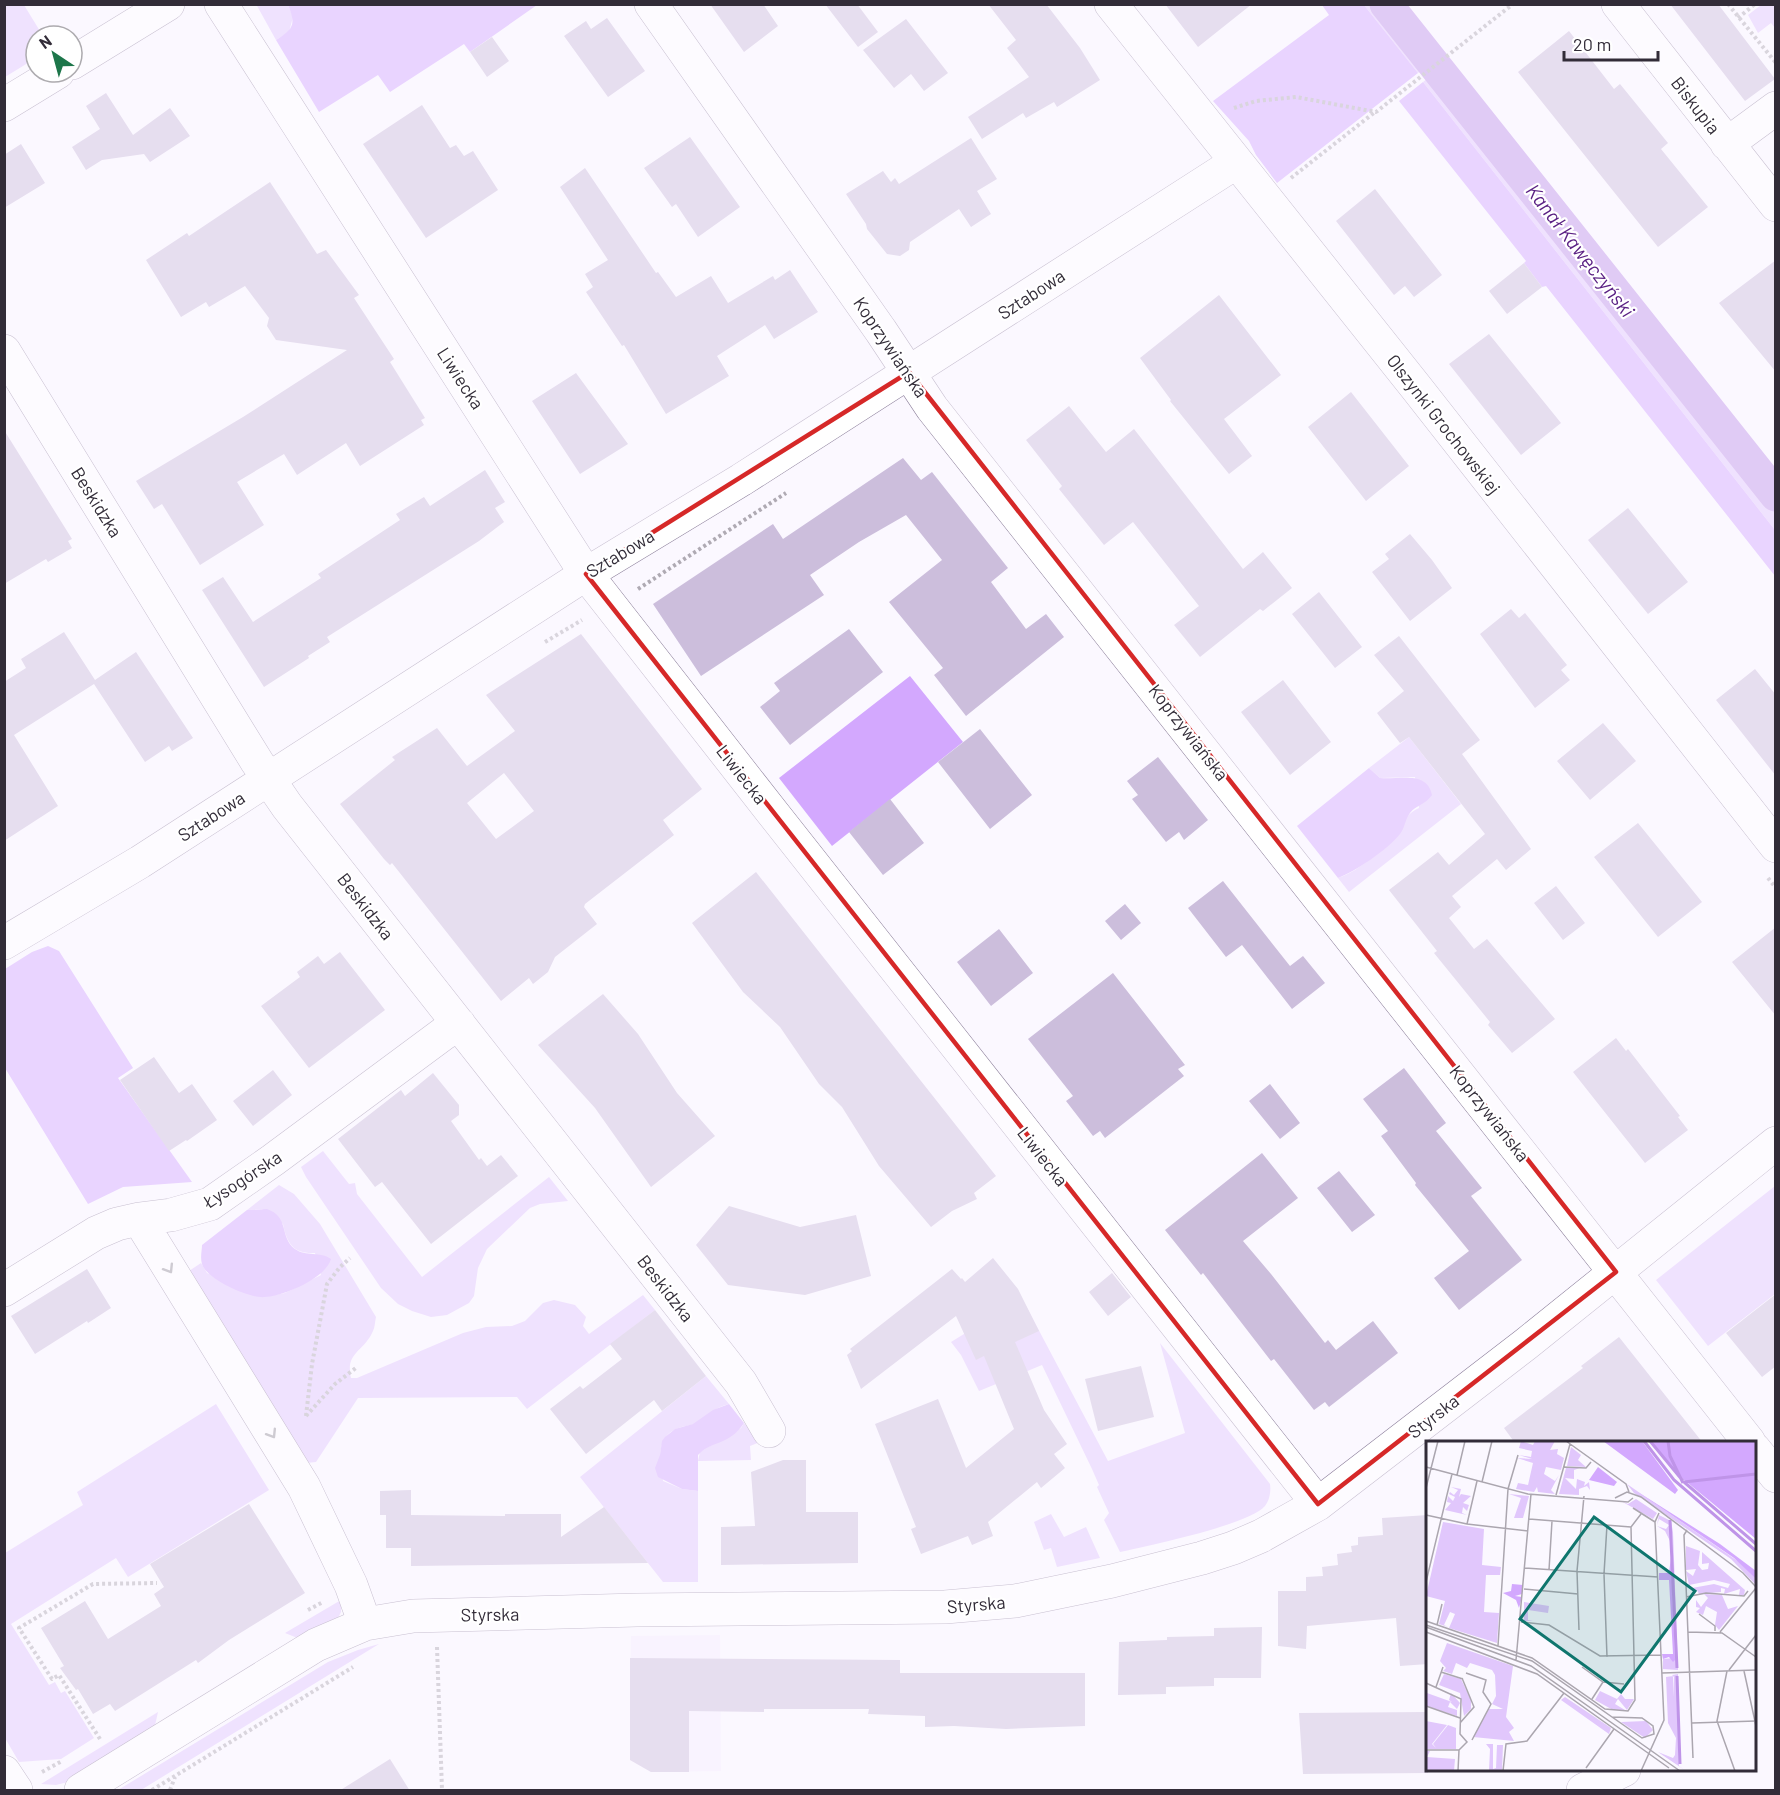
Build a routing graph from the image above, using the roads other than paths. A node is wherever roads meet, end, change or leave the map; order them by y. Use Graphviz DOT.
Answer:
graph roads {
  1 [pos="168,4"];
  2 [pos="221,4"];
  3 [pos="651,4"];
  4 [pos="1111,4"];
  5 [pos="1618,4"];
  6 [pos="84,56"];
  7 [pos="38,84"];
  8 [pos="4,105"];
  9 [pos="1776,108"];
  10 [pos="1727,144"];
  11 [pos="1235,163"];
  12 [pos="1776,205"];
  13 [pos="4,351"];
  14 [pos="909,372"];
  15 [pos="586,574"];
  16 [pos="269,780"];
  17 [pos="1768,858"];
  18 [pos="4,943"];
  19 [pos="459,1024"];
  20 [pos="1776,1143"];
  21 [pos="139,1219"];
  22 [pos="1616,1272"];
  23 [pos="4,1290"];
  24 [pos="769,1431"];
  25 [pos="1747,1441"];
  26 [pos="1756,1450"];
  27 [pos="1776,1476"];
  28 [pos="1318,1504"];
  29 [pos="365,1624"];
  30 [pos="1622,1771"];
  31 [pos="4,1772"];
  32 [pos="16,1791"];
  33 [pos="81,1791"];
  34 [pos="1583,1791"];
  1 -- 6 [label="street"];
  2 -- 15 [label="street, Liwiecka"];
  3 -- 14 [label="street, Koprzywiańska"];
  4 -- 11 [label="street, Olszynki Grochowskiej"];
  5 -- 10 [label="street, Biskupia"];
  7 -- 8 [label="street"];
  9 -- 10 [label="street"];
  10 -- 12 [label="street, Biskupia"];
  11 -- 14 [label="street, Sztabowa"];
  11 -- 17 [label="street, Olszynki Grochowskiej"];
  13 -- 16 [label="street, Beskidzka"];
  14 -- 15 [label="street, Sztabowa"];
  14 -- 22 [label="street, Koprzywiańska"];
  15 -- 16 [label="street, Sztabowa"];
  15 -- 28 [label="street, Liwiecka"];
  16 -- 18 [label="street, Sztabowa"];
  16 -- 19 [label="street, Beskidzka"];
  19 -- 21 [label="street, Łysogórska"];
  19 -- 24 [label="street, Beskidzka"];
  20 -- 22 [label="street, Styrska"];
  21 -- 23 [label="street, Łysogórska"];
  21 -- 29 [label="street, one-way"];
  22 -- 25 [label="street, Koprzywiańska"];
  22 -- 28 [label="street, Styrska"];
  26 -- 27 [label="street"];
  28 -- 29 [label="street, Styrska"];
  29 -- 33 [label="street, Styrska"];
  30 -- 34 [label="street"];
  31 -- 32 [label="street"];
}
